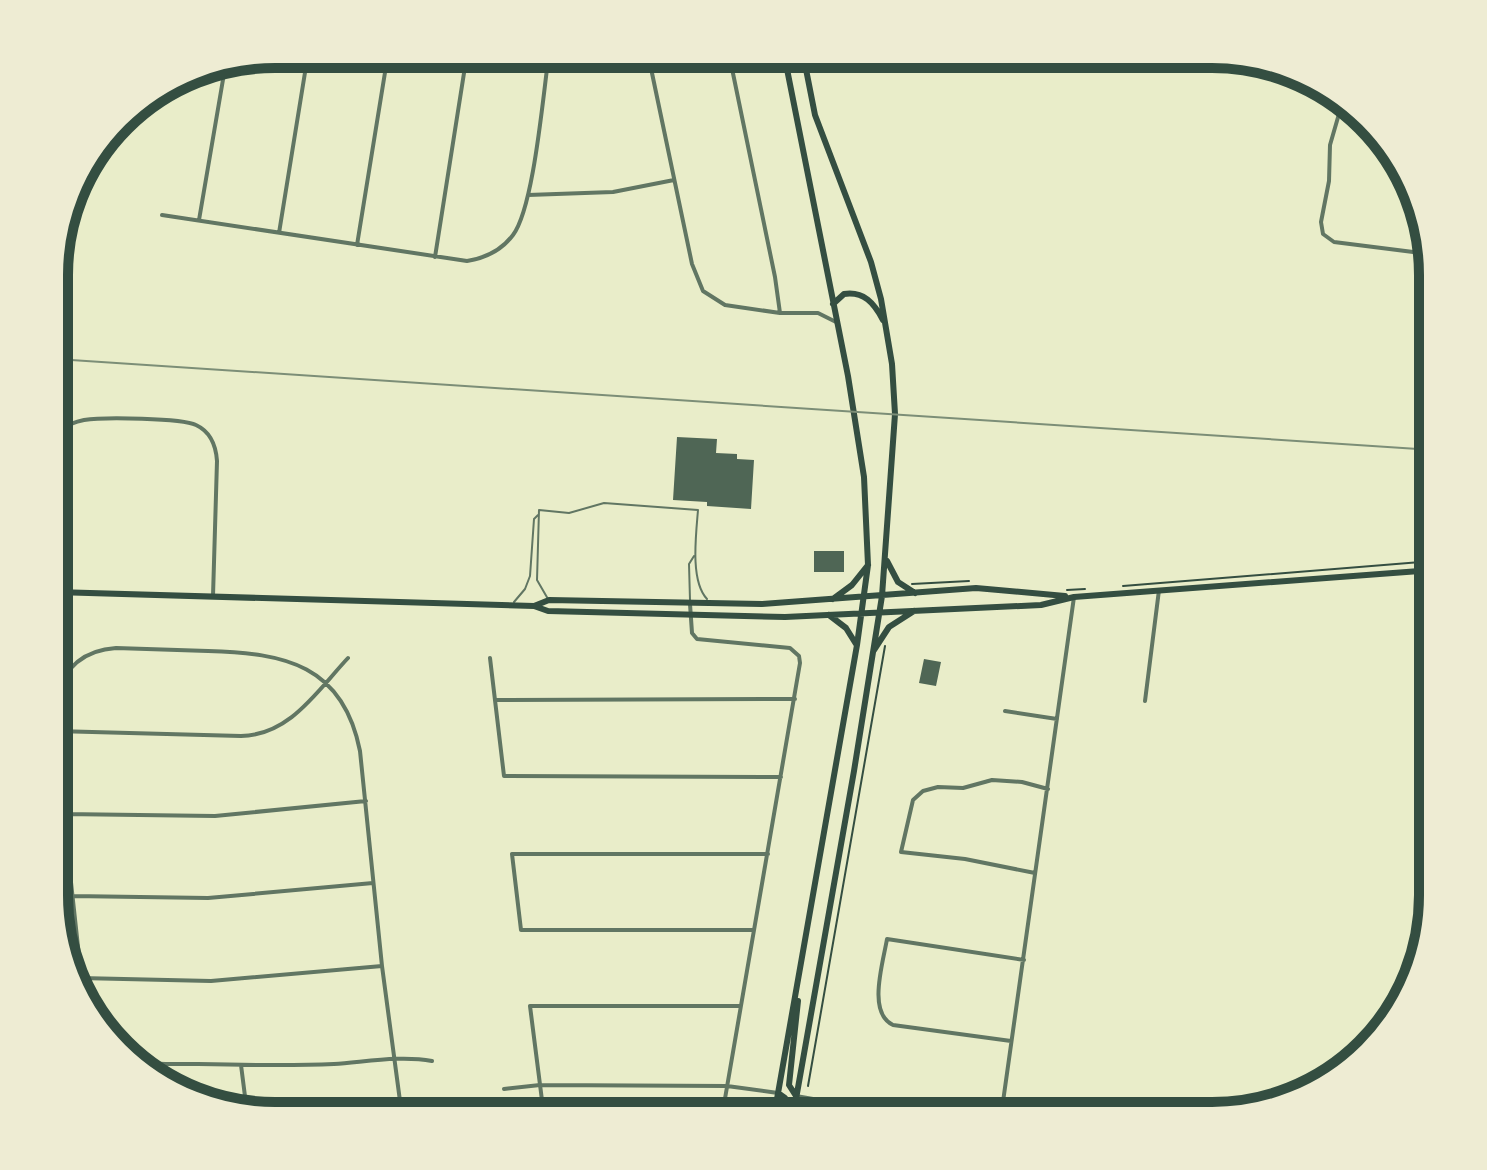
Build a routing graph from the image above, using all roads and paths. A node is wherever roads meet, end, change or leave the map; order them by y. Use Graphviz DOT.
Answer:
graph roads {
  1 [pos="306,68"];
  2 [pos="386,68"];
  3 [pos="465,68"];
  4 [pos="547,68"];
  5 [pos="651,68"];
  6 [pos="732,68"];
  7 [pos="787,68"];
  8 [pos="806,68"];
  9 [pos="224,75"];
  10 [pos="1340,112"];
  11 [pos="674,180"];
  12 [pos="528,195"];
  13 [pos="162,215"];
  14 [pos="199,220"];
  15 [pos="279,233"];
  16 [pos="357,245"];
  17 [pos="1418,253"];
  18 [pos="435,257"];
  19 [pos="833,304"];
  20 [pos="780,313"];
  21 [pos="818,313"];
  22 [pos="837,324"];
  23 [pos="888,330"];
  24 [pos="68,426"];
  25 [pos="539,514"];
  26 [pos="695,555"];
  27 [pos="886,558"];
  28 [pos="1419,562"];
  29 [pos="868,565"];
  30 [pos="1419,571"];
  31 [pos="968,581"];
  32 [pos="912,584"];
  33 [pos="1113,587"];
  34 [pos="1086,589"];
  35 [pos="1057,590"];
  36 [pos="1159,590"];
  37 [pos="68,592"];
  38 [pos="915,593"];
  39 [pos="213,596"];
  40 [pos="882,596"];
  41 [pos="864,597"];
  42 [pos="1074,597"];
  43 [pos="832,599"];
  44 [pos="549,600"];
  45 [pos="690,604"];
  46 [pos="711,604"];
  47 [pos="511,605"];
  48 [pos="534,606"];
  49 [pos="916,610"];
  50 [pos="879,612"];
  51 [pos="862,613"];
  52 [pos="829,615"];
  53 [pos="691,616"];
  54 [pos="888,638"];
  55 [pos="857,645"];
  56 [pos="873,653"];
  57 [pos="348,658"];
  58 [pos="490,658"];
  59 [pos="68,671"];
  60 [pos="325,683"];
  61 [pos="795,699"];
  62 [pos="495,700"];
  63 [pos="1145,701"];
  64 [pos="1005,711"];
  65 [pos="1057,719"];
  66 [pos="68,733"];
  67 [pos="781,777"];
  68 [pos="1048,789"];
  69 [pos="366,801"];
  70 [pos="68,814"];
  71 [pos="768,854"];
  72 [pos="68,860"];
  73 [pos="1036,873"];
  74 [pos="373,883"];
  75 [pos="72,896"];
  76 [pos="754,930"];
  77 [pos="78,957"];
  78 [pos="1024,960"];
  79 [pos="382,966"];
  80 [pos="86,978"];
  81 [pos="797,989"];
  82 [pos="741,1006"];
  83 [pos="1011,1041"];
  84 [pos="395,1060"];
  85 [pos="432,1061"];
  86 [pos="154,1063"];
  87 [pos="241,1065"];
  88 [pos="540,1085"];
  89 [pos="727,1086"];
  90 [pos="808,1086"];
  91 [pos="504,1089"];
  92 [pos="778,1093"];
  93 [pos="796,1096"];
  94 [pos="245,1100"];
  95 [pos="400,1102"];
  96 [pos="542,1102"];
  97 [pos="724,1102"];
  98 [pos="776,1102"];
  99 [pos="785,1102"];
  100 [pos="795,1102"];
  101 [pos="831,1102"];
  102 [pos="1003,1102"];
  1 -- 15 [label="street"];
  2 -- 16 [label="street"];
  3 -- 18 [label="street"];
  4 -- 12 [label="street"];
  5 -- 11 [label="street"];
  6 -- 20 [label="street"];
  7 -- 19 [label="main road"];
  8 -- 23 [label="main road"];
  9 -- 14 [label="street"];
  10 -- 17 [label="street"];
  11 -- 12 [label="street"];
  11 -- 20 [label="street"];
  12 -- 18 [label="street"];
  13 -- 14 [label="street"];
  14 -- 15 [label="street"];
  15 -- 16 [label="street"];
  16 -- 18 [label="street"];
  19 -- 21 [label="street"];
  19 -- 22 [label="main road"];
  19 -- 23 [label="main road"];
  20 -- 21 [label="street"];
  21 -- 22 [label="street"];
  22 -- 29 [label="main road"];
  23 -- 27 [label="main road"];
  24 -- 39 [label="street"];
  25 -- 26 [label="lane"];
  25 -- 44 [label="lane"];
  25 -- 47 [label="lane"];
  26 -- 45 [label="lane"];
  26 -- 46 [label="lane"];
  27 -- 38 [label="main road"];
  27 -- 40 [label="main road"];
  28 -- 33 [label="path"];
  29 -- 41 [label="main road"];
  29 -- 43 [label="main road"];
  30 -- 36 [label="main road"];
  31 -- 32 [label="path"];
  34 -- 35 [label="path"];
  36 -- 42 [label="main road"];
  36 -- 63 [label="street"];
  37 -- 39 [label="main road"];
  38 -- 40 [label="main road"];
  38 -- 42 [label="main road"];
  39 -- 47 [label="main road"];
  40 -- 41 [label="main road"];
  40 -- 50 [label="main road"];
  41 -- 43 [label="main road"];
  41 -- 51 [label="main road"];
  42 -- 49 [label="main road"];
  42 -- 65 [label="street"];
  43 -- 46 [label="main road"];
  44 -- 45 [label="main road"];
  44 -- 48 [label="main road"];
  45 -- 46 [label="main road"];
  45 -- 53 [label="street"];
  47 -- 48 [label="main road"];
  48 -- 53 [label="main road"];
  49 -- 50 [label="main road"];
  49 -- 56 [label="main road"];
  50 -- 51 [label="main road"];
  50 -- 56 [label="main road"];
  51 -- 52 [label="main road"];
  51 -- 55 [label="main road"];
  52 -- 53 [label="main road"];
  52 -- 55 [label="main road"];
  53 -- 61 [label="street"];
  54 -- 90 [label="path"];
  55 -- 81 [label="main road"];
  56 -- 93 [label="main road"];
  57 -- 60 [label="street"];
  58 -- 62 [label="street"];
  59 -- 60 [label="street"];
  60 -- 66 [label="street"];
  60 -- 69 [label="street"];
  61 -- 62 [label="street"];
  61 -- 67 [label="street"];
  62 -- 67 [label="street"];
  64 -- 65 [label="street"];
  65 -- 68 [label="street"];
  67 -- 71 [label="street"];
  68 -- 73 [label="street"];
  68 -- 73 [label="street"];
  69 -- 70 [label="street"];
  69 -- 74 [label="street"];
  71 -- 76 [label="street"];
  71 -- 76 [label="street"];
  72 -- 75 [label="street"];
  73 -- 78 [label="street"];
  74 -- 75 [label="street"];
  74 -- 79 [label="street"];
  75 -- 77 [label="street"];
  76 -- 82 [label="street"];
  78 -- 83 [label="street"];
  78 -- 83 [label="street"];
  79 -- 80 [label="street"];
  79 -- 84 [label="street"];
  81 -- 92 [label="main road"];
  81 -- 93 [label="main road"];
  82 -- 88 [label="street"];
  82 -- 89 [label="street"];
  83 -- 102 [label="street"];
  84 -- 85 [label="street"];
  84 -- 87 [label="street"];
  84 -- 95 [label="street"];
  86 -- 87 [label="street"];
  87 -- 94 [label="street"];
  88 -- 89 [label="street"];
  88 -- 91 [label="street"];
  88 -- 96 [label="street"];
  89 -- 92 [label="street"];
  89 -- 97 [label="street"];
  92 -- 98 [label="main road"];
  92 -- 99 [label="main road"];
  93 -- 100 [label="main road"];
  93 -- 101 [label="street"];
}
